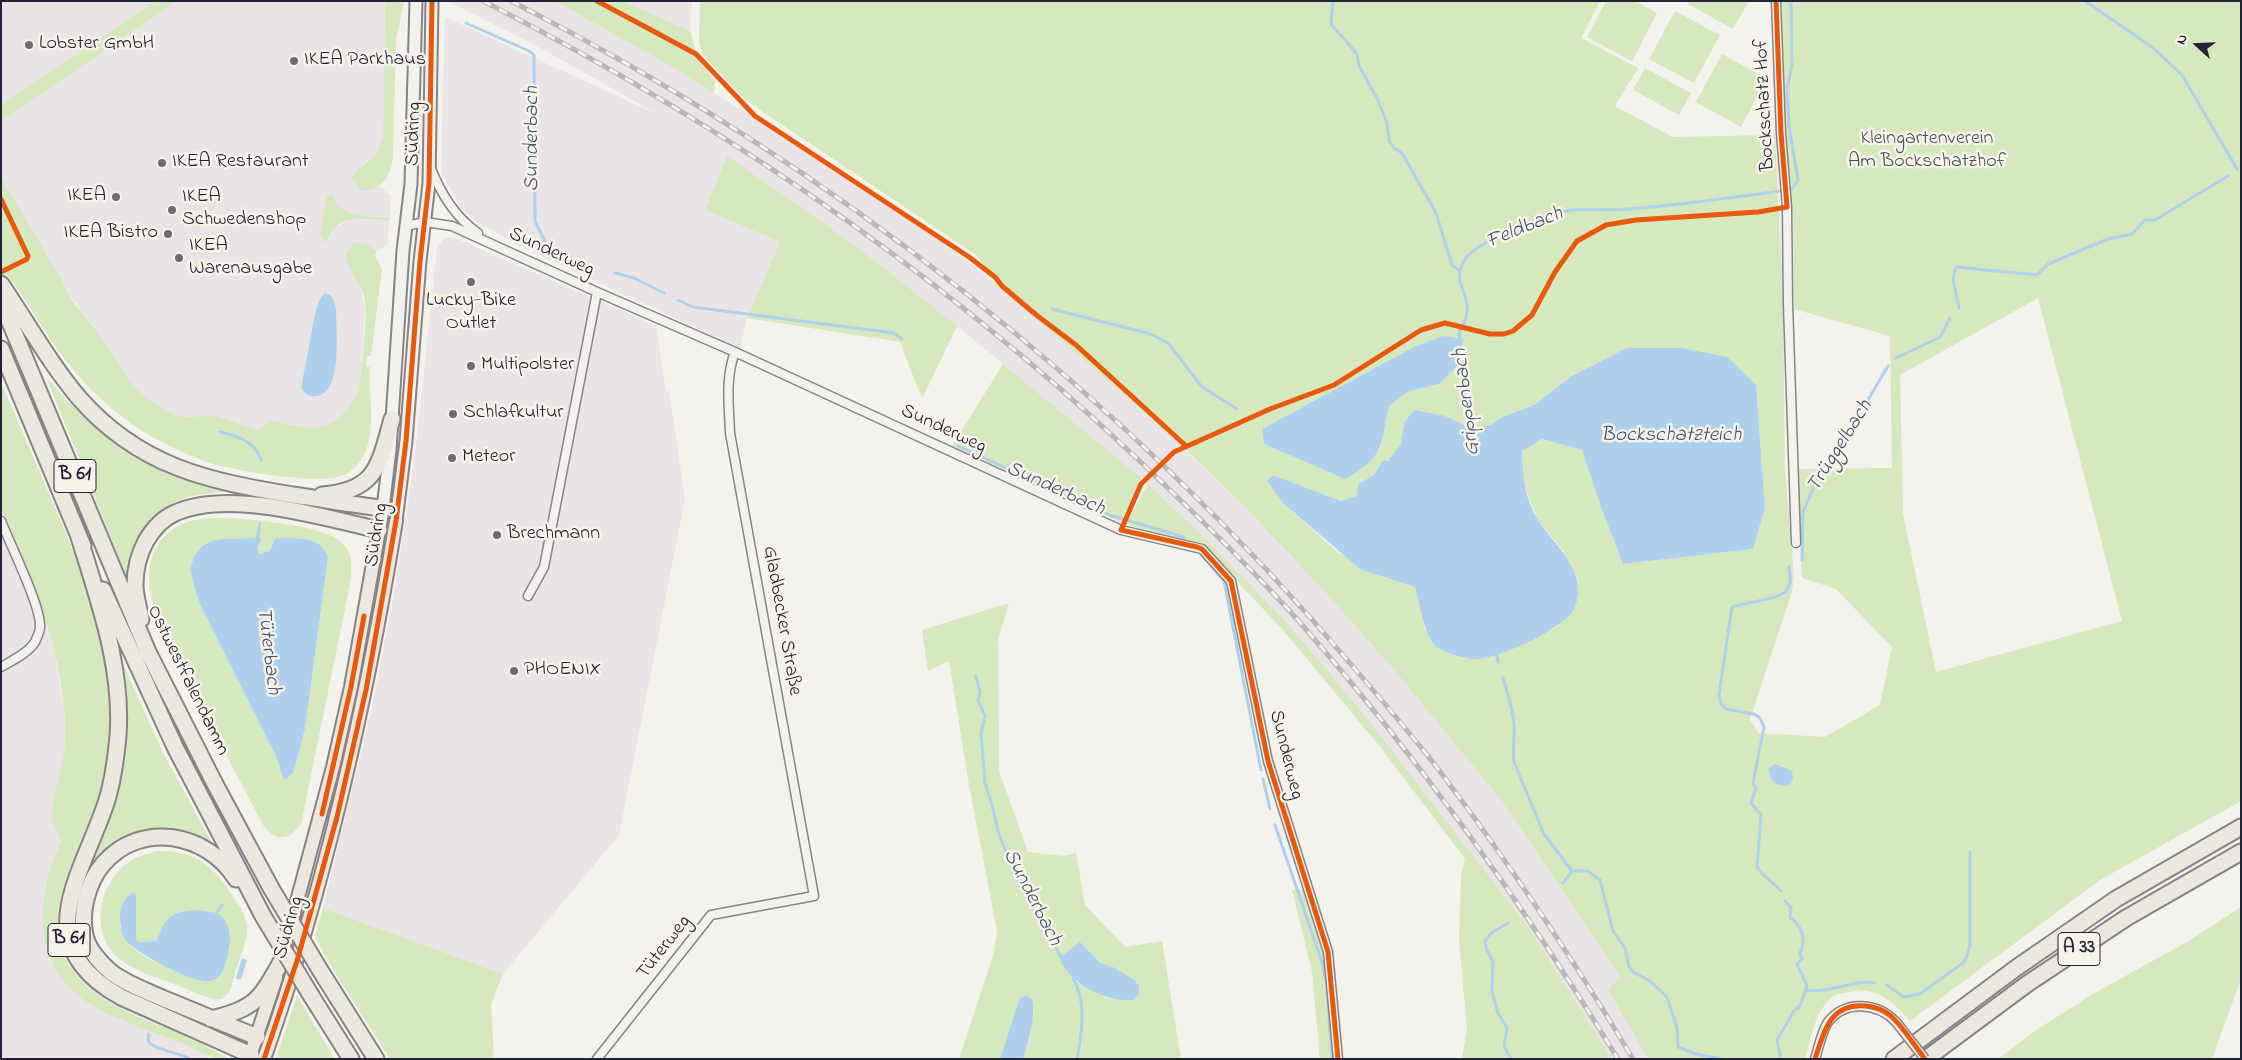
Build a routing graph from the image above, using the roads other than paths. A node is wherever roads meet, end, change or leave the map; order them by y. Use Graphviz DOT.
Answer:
graph roads {
  1 [pos="416,1"];
  2 [pos="432,1"];
  3 [pos="1776,1"];
  4 [pos="429,166"];
  5 [pos="407,220"];
  6 [pos="425,222"];
  7 [pos="492,244"];
  8 [pos="1,284"];
  9 [pos="597,292"];
  10 [pos="1,301"];
  11 [pos="1,349"];
  12 [pos="735,352"];
  13 [pos="392,419"];
  14 [pos="305,496"];
  15 [pos="383,508"];
  16 [pos="1,521"];
  17 [pos="396,521"];
  18 [pos="379,530"];
  19 [pos="79,537"];
  20 [pos="1796,543"];
  21 [pos="528,596"];
  22 [pos="148,652"];
  23 [pos="1,667"];
  24 [pos="2241,827"];
  25 [pos="2241,852"];
  26 [pos="814,896"];
  27 [pos="263,916"];
  28 [pos="281,962"];
  29 [pos="211,1019"];
  30 [pos="257,1037"];
  31 [pos="258,1056"];
  32 [pos="352,1059"];
  33 [pos="376,1059"];
  34 [pos="597,1059"];
  35 [pos="1338,1059"];
  36 [pos="1815,1059"];
  37 [pos="1894,1059"];
  38 [pos="1925,1059"];
  1 -- 5 [label="main road, Südring"];
  2 -- 4 [label="main road, Südring"];
  3 -- 20 [label="street, Bockschatz Hof"];
  4 -- 6 [label="main road, Südring"];
  4 -- 7 [label="street, Sunderweg"];
  5 -- 6 [label="street, Sunderweg"];
  5 -- 13 [label="main road, Südring"];
  6 -- 7 [label="street, Sunderweg"];
  6 -- 17 [label="main road, Südring"];
  7 -- 9 [label="street, Sunderweg"];
  8 -- 14 [label="highway"];
  9 -- 12 [label="street, Sunderweg"];
  9 -- 21 [label="street, Sunderweg"];
  10 -- 22 [label="highway, Ostwestfalendamm / B 61"];
  11 -- 19 [label="highway, Ostwestfalendamm / B 61"];
  12 -- 26 [label="street, Gladbecker Straße"];
  12 -- 35 [label="street, Sunderweg"];
  13 -- 14 [label="highway"];
  13 -- 15 [label="main road, Südring"];
  14 -- 15 [label="highway"];
  15 -- 17 [label="main road, Südring"];
  15 -- 18 [label="main road, Südring"];
  16 -- 23 [label="street"];
  17 -- 18 [label="main road, Südring"];
  17 -- 31 [label="main road, Südring"];
  18 -- 22 [label="highway"];
  18 -- 28 [label="main road, Südring"];
  19 -- 27 [label="highway, Ostwestfalendamm / B 61"];
  19 -- 31 [label="highway, B 61"];
  22 -- 33 [label="highway, Ostwestfalendamm / B 61, bridge"];
  24 -- 37 [label="highway, A 33"];
  25 -- 38 [label="highway, A 33"];
  26 -- 34 [label="street, Tüterweg"];
  27 -- 29 [label="highway"];
  27 -- 32 [label="highway, Ostwestfalendamm / B 61, bridge"];
  28 -- 29 [label="highway"];
  28 -- 30 [label="main road, Südring"];
  29 -- 30 [label="highway"];
  30 -- 31 [label="main road, Südring"];
  36 -- 38 [label="street, bridge"];
}
